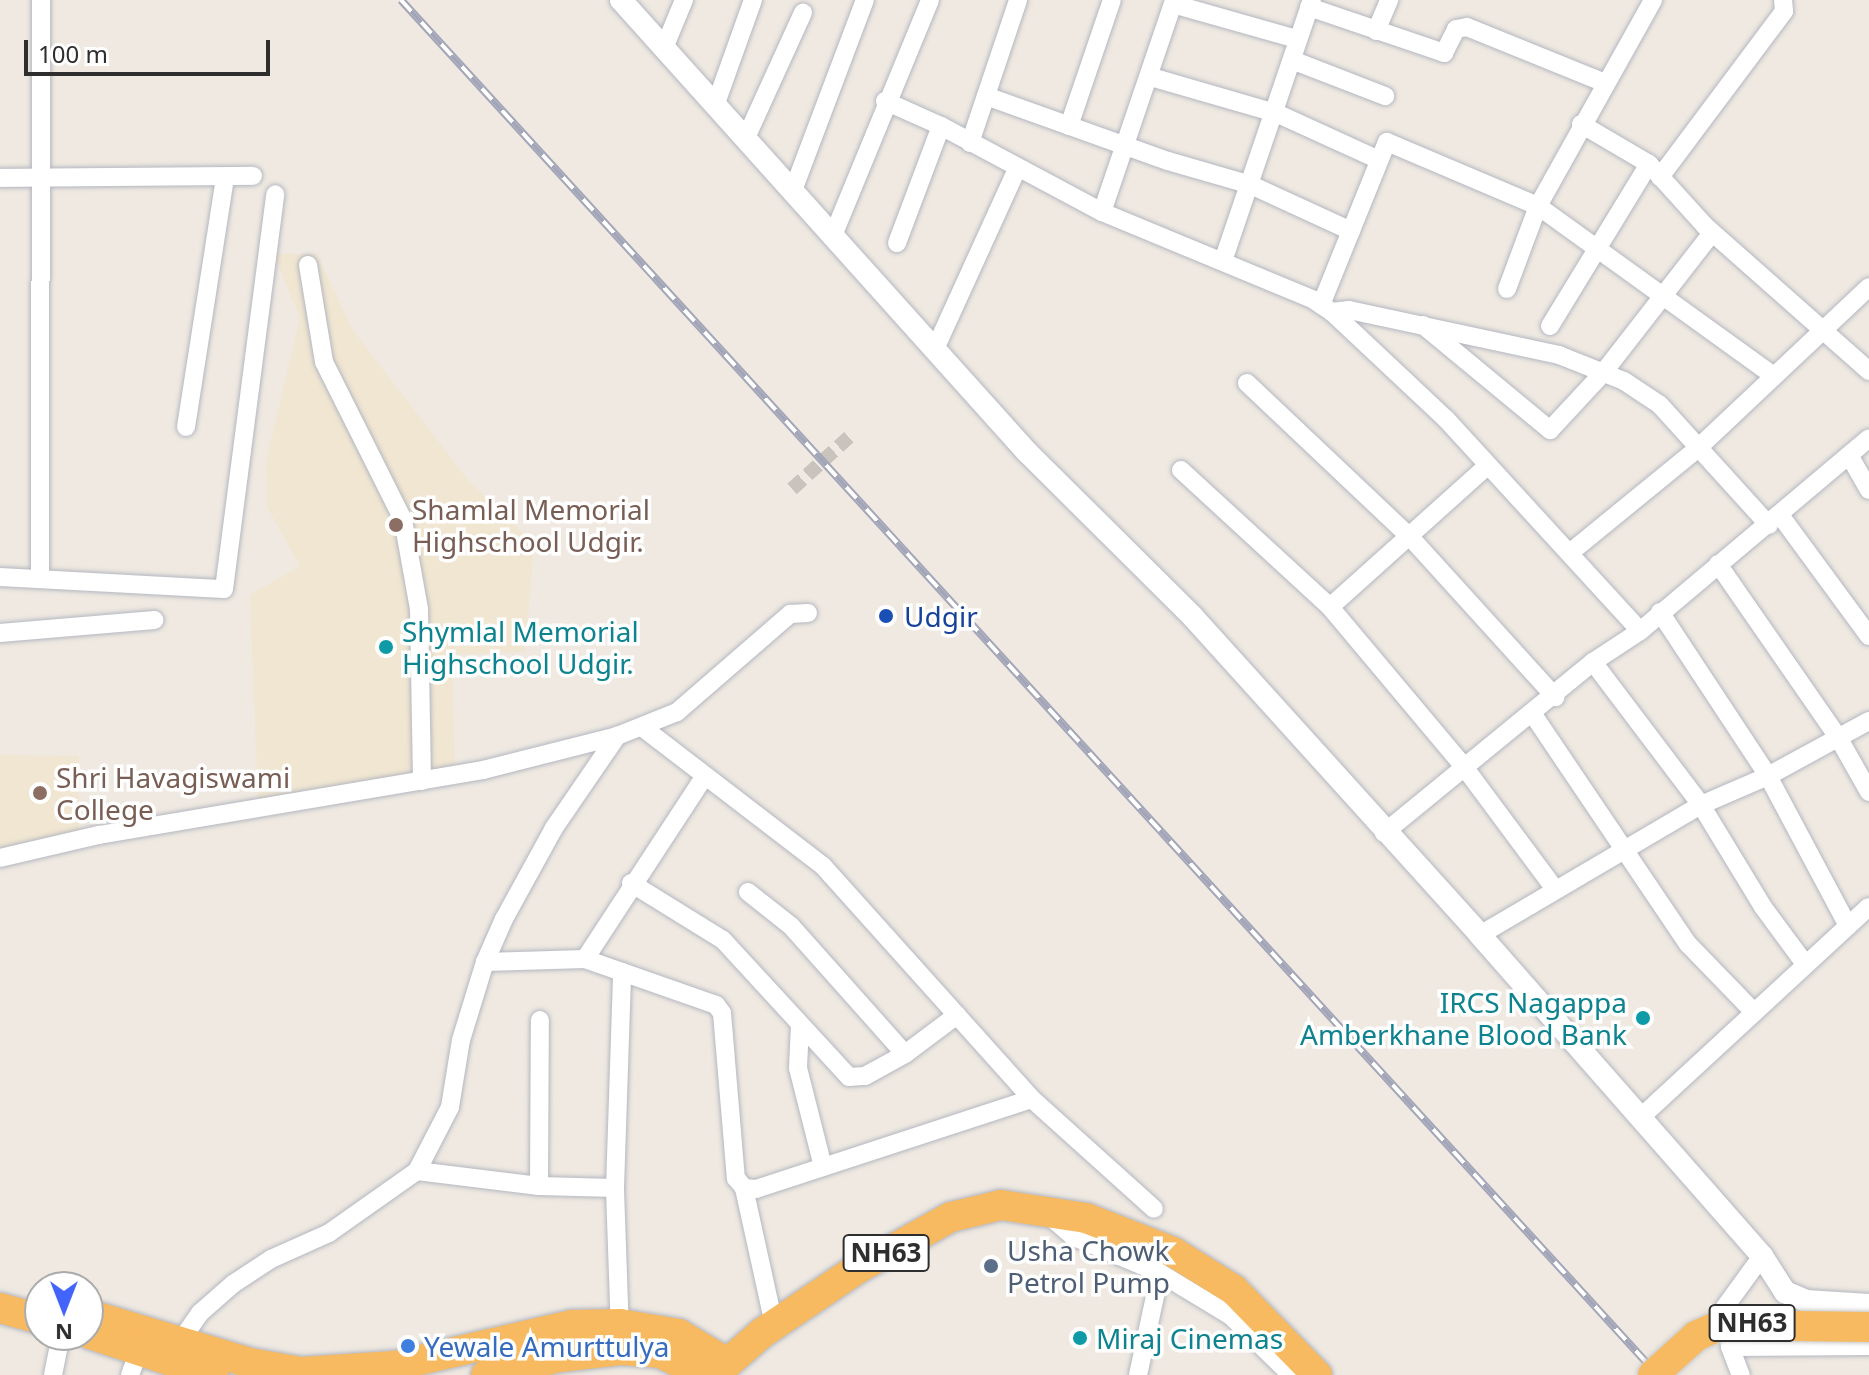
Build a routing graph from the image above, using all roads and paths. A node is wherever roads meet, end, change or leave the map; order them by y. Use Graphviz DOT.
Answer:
graph roads {
  1 [pos="41,0"];
  2 [pos="621,0"];
  3 [pos="684,0"];
  4 [pos="753,0"];
  5 [pos="865,0"];
  6 [pos="930,0"];
  7 [pos="1018,0"];
  8 [pos="1112,0"];
  9 [pos="1389,0"];
  10 [pos="1653,0"];
  11 [pos="1783,0"];
  12 [pos="1174,2"];
  13 [pos="1311,3"];
  14 [pos="803,13"];
  15 [pos="1376,31"];
  16 [pos="1297,39"];
  17 [pos="664,48"];
  18 [pos="1292,60"];
  19 [pos="1151,77"];
  20 [pos="1605,83"];
  21 [pos="986,96"];
  22 [pos="1385,96"];
  23 [pos="885,101"];
  24 [pos="715,106"];
  25 [pos="1276,113"];
  26 [pos="1581,124"];
  27 [pos="941,126"];
  28 [pos="1069,126"];
  29 [pos="745,140"];
  30 [pos="970,143"];
  31 [pos="1126,147"];
  32 [pos="1379,160"];
  33 [pos="1017,169"];
  34 [pos="1655,171"];
  35 [pos="253,176"];
  36 [pos="225,177"];
  37 [pos="0,178"];
  38 [pos="37,179"];
  39 [pos="1251,185"];
  40 [pos="792,193"];
  41 [pos="275,194"];
  42 [pos="1538,206"];
  43 [pos="1102,212"];
  44 [pos="1351,231"];
  45 [pos="1712,233"];
  46 [pos="832,238"];
  47 [pos="897,243"];
  48 [pos="1598,247"];
  49 [pos="1223,261"];
  50 [pos="308,265"];
  51 [pos="1869,287"];
  52 [pos="1507,289"];
  53 [pos="1665,293"];
  54 [pos="1326,308"];
  55 [pos="1423,325"];
  56 [pos="1550,326"];
  57 [pos="1820,331"];
  58 [pos="935,349"];
  59 [pos="1869,371"];
  60 [pos="1603,373"];
  61 [pos="1772,375"];
  62 [pos="1247,383"];
  63 [pos="186,427"];
  64 [pos="1869,438"];
  65 [pos="1697,449"];
  66 [pos="1849,455"];
  67 [pos="1488,465"];
  68 [pos="1181,470"];
  69 [pos="1869,490"];
  70 [pos="1774,520"];
  71 [pos="1411,538"];
  72 [pos="1572,551"];
  73 [pos="1718,564"];
  74 [pos="0,577"];
  75 [pos="40,579"];
  76 [pos="1330,607"];
  77 [pos="1660,612"];
  78 [pos="808,613"];
  79 [pos="154,620"];
  80 [pos="1640,631"];
  81 [pos="0,633"];
  82 [pos="1869,636"];
  83 [pos="1593,662"];
  84 [pos="1555,697"];
  85 [pos="1532,713"];
  86 [pos="1869,721"];
  87 [pos="642,727"];
  88 [pos="617,736"];
  89 [pos="1838,737"];
  90 [pos="1465,768"];
  91 [pos="1768,776"];
  92 [pos="704,777"];
  93 [pos="422,781"];
  94 [pos="1869,792"];
  95 [pos="1701,805"];
  96 [pos="1384,833"];
  97 [pos="1628,849"];
  98 [pos="0,858"];
  99 [pos="631,883"];
  100 [pos="1554,888"];
  101 [pos="748,892"];
  102 [pos="1869,907"];
  103 [pos="1848,926"];
  104 [pos="1480,935"];
  105 [pos="585,959"];
  106 [pos="485,962"];
  107 [pos="1805,964"];
  108 [pos="622,972"];
  109 [pos="1754,1012"];
  110 [pos="957,1015"];
  111 [pos="540,1020"];
  112 [pos="800,1025"];
  113 [pos="905,1054"];
  114 [pos="1032,1099"];
  115 [pos="1640,1118"];
  116 [pos="823,1167"];
  117 [pos="417,1171"];
  118 [pos="539,1186"];
  119 [pos="615,1188"];
  120 [pos="744,1188"];
  121 [pos="1042,1209"];
  122 [pos="1154,1209"];
  123 [pos="1762,1256"];
  124 [pos="1160,1273"];
  125 [pos="0,1288"];
  126 [pos="24,1295"];
  127 [pos="1869,1305"];
  128 [pos="0,1308"];
  129 [pos="24,1315"];
  130 [pos="104,1321"];
  131 [pos="774,1324"];
  132 [pos="1869,1327"];
  133 [pos="620,1337"];
  134 [pos="104,1344"];
  135 [pos="1869,1346"];
  136 [pos="1730,1347"];
  137 [pos="58,1351"];
  138 [pos="174,1351"];
  139 [pos="134,1364"];
  140 [pos="716,1371"];
  141 [pos="53,1375"];
  142 [pos="213,1375"];
  143 [pos="486,1375"];
  144 [pos="1138,1375"];
  145 [pos="1291,1375"];
  146 [pos="1317,1375"];
  147 [pos="1653,1375"];
  148 [pos="1741,1375"];
  1 -- 38 [label="street"];
  2 -- 17 [label="street"];
  3 -- 17 [label="street"];
  4 -- 24 [label="street"];
  5 -- 40 [label="street"];
  6 -- 23 [label="street"];
  7 -- 21 [label="street"];
  8 -- 28 [label="street"];
  9 -- 15 [label="street"];
  10 -- 20 [label="street"];
  11 -- 34 [label="street"];
  12 -- 16 [label="street"];
  12 -- 19 [label="street"];
  13 -- 15 [label="street"];
  13 -- 16 [label="street"];
  14 -- 29 [label="street"];
  15 -- 20 [label="street"];
  16 -- 18 [label="street"];
  17 -- 24 [label="street"];
  18 -- 22 [label="street"];
  18 -- 25 [label="street"];
  19 -- 25 [label="street"];
  19 -- 31 [label="street"];
  20 -- 26 [label="street"];
  21 -- 28 [label="street"];
  21 -- 30 [label="street"];
  23 -- 27 [label="street"];
  23 -- 46 [label="street"];
  24 -- 29 [label="street"];
  25 -- 32 [label="street"];
  25 -- 39 [label="street"];
  26 -- 34 [label="street"];
  26 -- 42 [label="street"];
  27 -- 30 [label="street"];
  27 -- 47 [label="street"];
  28 -- 31 [label="street"];
  29 -- 40 [label="street"];
  30 -- 33 [label="street"];
  31 -- 39 [label="street"];
  31 -- 43 [label="street"];
  32 -- 42 [label="street"];
  32 -- 44 [label="street"];
  33 -- 43 [label="street"];
  33 -- 58 [label="street"];
  34 -- 45 [label="street"];
  34 -- 48 [label="street"];
  35 -- 36 [label="street"];
  36 -- 38 [label="street"];
  36 -- 63 [label="street"];
  37 -- 38 [label="street"];
  38 -- 75 [label="street"];
  39 -- 44 [label="street"];
  39 -- 49 [label="street"];
  40 -- 46 [label="street"];
  41 -- 75 [label="street"];
  42 -- 48 [label="street"];
  42 -- 52 [label="street"];
  43 -- 49 [label="street"];
  44 -- 54 [label="street"];
  45 -- 53 [label="street"];
  45 -- 57 [label="street"];
  46 -- 58 [label="street"];
  48 -- 53 [label="street"];
  48 -- 56 [label="street"];
  49 -- 54 [label="street"];
  50 -- 93 [label="street"];
  51 -- 57 [label="street"];
  53 -- 60 [label="street"];
  53 -- 61 [label="street"];
  54 -- 55 [label="street"];
  54 -- 67 [label="street"];
  55 -- 60 [label="street"];
  55 -- 60 [label="street"];
  57 -- 59 [label="street"];
  57 -- 61 [label="street"];
  58 -- 96 [label="street"];
  60 -- 65 [label="street"];
  61 -- 65 [label="street"];
  62 -- 71 [label="street"];
  64 -- 66 [label="street"];
  65 -- 70 [label="street"];
  65 -- 72 [label="street"];
  66 -- 69 [label="street"];
  66 -- 70 [label="street"];
  67 -- 71 [label="street"];
  67 -- 72 [label="street"];
  68 -- 76 [label="street"];
  70 -- 73 [label="street"];
  70 -- 82 [label="street"];
  71 -- 76 [label="street"];
  71 -- 84 [label="street"];
  72 -- 80 [label="street"];
  73 -- 77 [label="street"];
  73 -- 89 [label="street"];
  74 -- 75 [label="street"];
  76 -- 90 [label="street"];
  77 -- 80 [label="street"];
  77 -- 91 [label="street"];
  78 -- 87 [label="street"];
  79 -- 81 [label="street"];
  80 -- 83 [label="street"];
  83 -- 84 [label="street"];
  83 -- 95 [label="street"];
  84 -- 85 [label="street"];
  85 -- 90 [label="street"];
  85 -- 97 [label="street"];
  86 -- 89 [label="street"];
  87 -- 88 [label="street"];
  87 -- 92 [label="street"];
  88 -- 93 [label="street"];
  88 -- 106 [label="street"];
  89 -- 91 [label="street"];
  89 -- 94 [label="street"];
  90 -- 96 [label="street"];
  90 -- 100 [label="street"];
  91 -- 95 [label="street"];
  91 -- 103 [label="street"];
  92 -- 99 [label="street"];
  92 -- 110 [label="street"];
  93 -- 98 [label="street"];
  95 -- 97 [label="street"];
  95 -- 107 [label="street"];
  96 -- 104 [label="street"];
  97 -- 100 [label="street"];
  97 -- 109 [label="street"];
  99 -- 105 [label="street"];
  99 -- 112 [label="street"];
  100 -- 104 [label="street"];
  101 -- 113 [label="street"];
  102 -- 103 [label="street"];
  103 -- 107 [label="street"];
  104 -- 115 [label="street"];
  105 -- 106 [label="street"];
  105 -- 108 [label="street"];
  106 -- 117 [label="street"];
  107 -- 109 [label="street"];
  108 -- 119 [label="street"];
  108 -- 120 [label="street"];
  109 -- 115 [label="street"];
  110 -- 113 [label="street"];
  110 -- 114 [label="street"];
  111 -- 118 [label="street"];
  112 -- 113 [label="street"];
  112 -- 116 [label="street"];
  114 -- 116 [label="street"];
  114 -- 122 [label="street"];
  115 -- 123 [label="street"];
  116 -- 120 [label="street"];
  117 -- 118 [label="street"];
  117 -- 138 [label="street"];
  118 -- 119 [label="street"];
  119 -- 133 [label="street"];
  120 -- 131 [label="street"];
  121 -- 124 [label="street"];
  121 -- 131 [label="highway, NH63"];
  121 -- 146 [label="highway, NH63"];
  123 -- 127 [label="street"];
  123 -- 136 [label="street"];
  124 -- 144 [label="street"];
  124 -- 145 [label="street"];
  125 -- 126 [label="highway"];
  128 -- 129 [label="highway"];
  130 -- 138 [label="highway, NH63"];
  131 -- 140 [label="highway, NH63"];
  132 -- 147 [label="highway, NH63, bridge"];
  133 -- 138 [label="highway, NH63"];
  133 -- 140 [label="highway, NH63"];
  133 -- 143 [label="highway, NH63"];
  134 -- 139 [label="highway, NH63"];
  135 -- 136 [label="street"];
  136 -- 148 [label="street"];
  137 -- 141 [label="street"];
  138 -- 139 [label="highway, NH63"];
  138 -- 142 [label="highway, NH63"];
}
